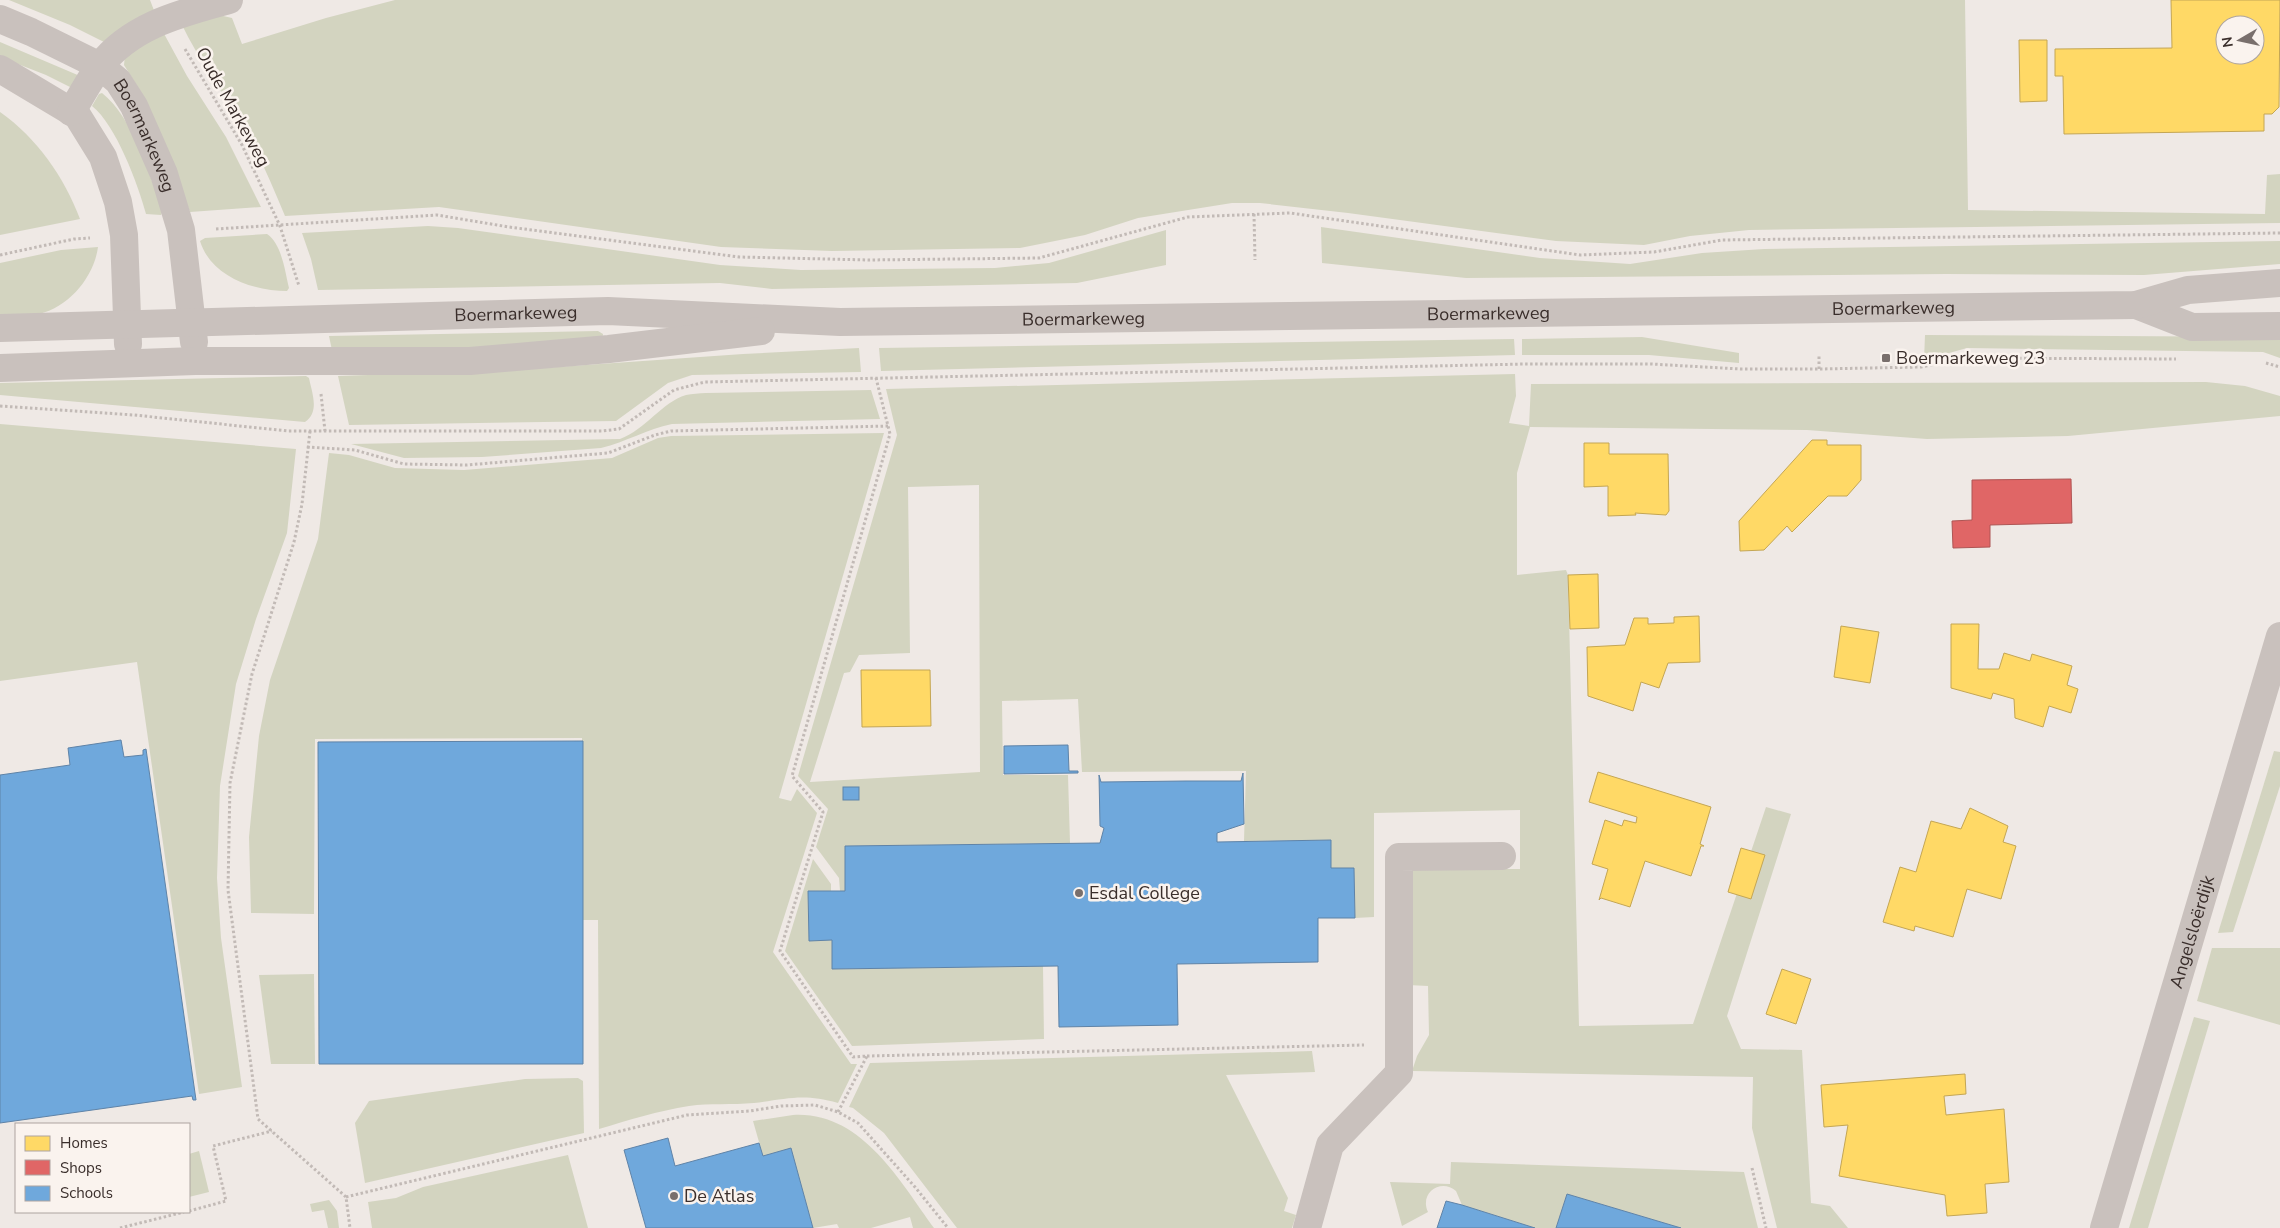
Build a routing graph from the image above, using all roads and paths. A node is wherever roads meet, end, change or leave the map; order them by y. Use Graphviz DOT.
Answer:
graph roads {
  1 [pos="229,0"];
  2 [pos="171,18"];
  3 [pos="0,19"];
  4 [pos="100,66"];
  5 [pos="0,69"];
  6 [pos="72,112"];
  7 [pos="1254,214"];
  8 [pos="2280,233"];
  9 [pos="1255,260"];
  10 [pos="2280,283"];
  11 [pos="2136,306"];
  12 [pos="840,322"];
  13 [pos="193,323"];
  14 [pos="127,324"];
  15 [pos="2280,326"];
  16 [pos="0,328"];
  17 [pos="1819,355"];
  18 [pos="2179,359"];
  19 [pos="195,360"];
  20 [pos="2259,360"];
  21 [pos="128,364"];
  22 [pos="2280,367"];
  23 [pos="0,368"];
  24 [pos="1818,369"];
  25 [pos="876,378"];
  26 [pos="0,406"];
  27 [pos="889,426"];
  28 [pos="310,431"];
  29 [pos="307,447"];
  30 [pos="2280,636"];
  31 [pos="1502,856"];
  32 [pos="1399,1044"];
  33 [pos="867,1056"];
  34 [pos="838,1112"];
  35 [pos="272,1131"];
  36 [pos="1752,1168"];
  37 [pos="346,1197"];
  38 [pos="190,1211"];
  39 [pos="180,1213"];
  40 [pos="120,1228"];
  41 [pos="350,1228"];
  42 [pos="948,1228"];
  43 [pos="1307,1228"];
  44 [pos="1766,1228"];
  45 [pos="2104,1228"];
  1 -- 2 [label="street"];
  2 -- 4 [label="street"];
  2 -- 7 [label="path, Oude Markeweg"];
  3 -- 4 [label="street, Boermarkeweg"];
  4 -- 6 [label="street"];
  4 -- 13 [label="street, Boermarkeweg"];
  5 -- 6 [label="street"];
  6 -- 14 [label="street"];
  7 -- 8 [label="path"];
  7 -- 9 [label="path"];
  10 -- 11 [label="street, Boermarkeweg"];
  11 -- 12 [label="street, Boermarkeweg"];
  11 -- 15 [label="street, Boermarkeweg"];
  12 -- 13 [label="street, Boermarkeweg"];
  12 -- 19 [label="street, Boermarkeweg"];
  13 -- 14 [label="street, Boermarkeweg"];
  13 -- 19 [label="street, Boermarkeweg"];
  14 -- 16 [label="street, Boermarkeweg"];
  14 -- 21 [label="street"];
  17 -- 24 [label="path"];
  18 -- 24 [label="path"];
  19 -- 21 [label="street, Boermarkeweg"];
  20 -- 22 [label="path"];
  21 -- 23 [label="street, Boermarkeweg"];
  24 -- 25 [label="path"];
  25 -- 27 [label="path"];
  25 -- 28 [label="path"];
  26 -- 28 [label="path"];
  27 -- 29 [label="path"];
  27 -- 33 [label="path"];
  28 -- 29 [label="path"];
  29 -- 35 [label="path"];
  30 -- 45 [label="street, Angelsloërdijk"];
  31 -- 32 [label="street"];
  32 -- 33 [label="path"];
  32 -- 43 [label="street"];
  33 -- 34 [label="path"];
  34 -- 37 [label="path"];
  34 -- 42 [label="path"];
  35 -- 37 [label="path"];
  35 -- 38 [label="path"];
  36 -- 44 [label="path"];
  37 -- 41 [label="path"];
  39 -- 40 [label="path"];
}
